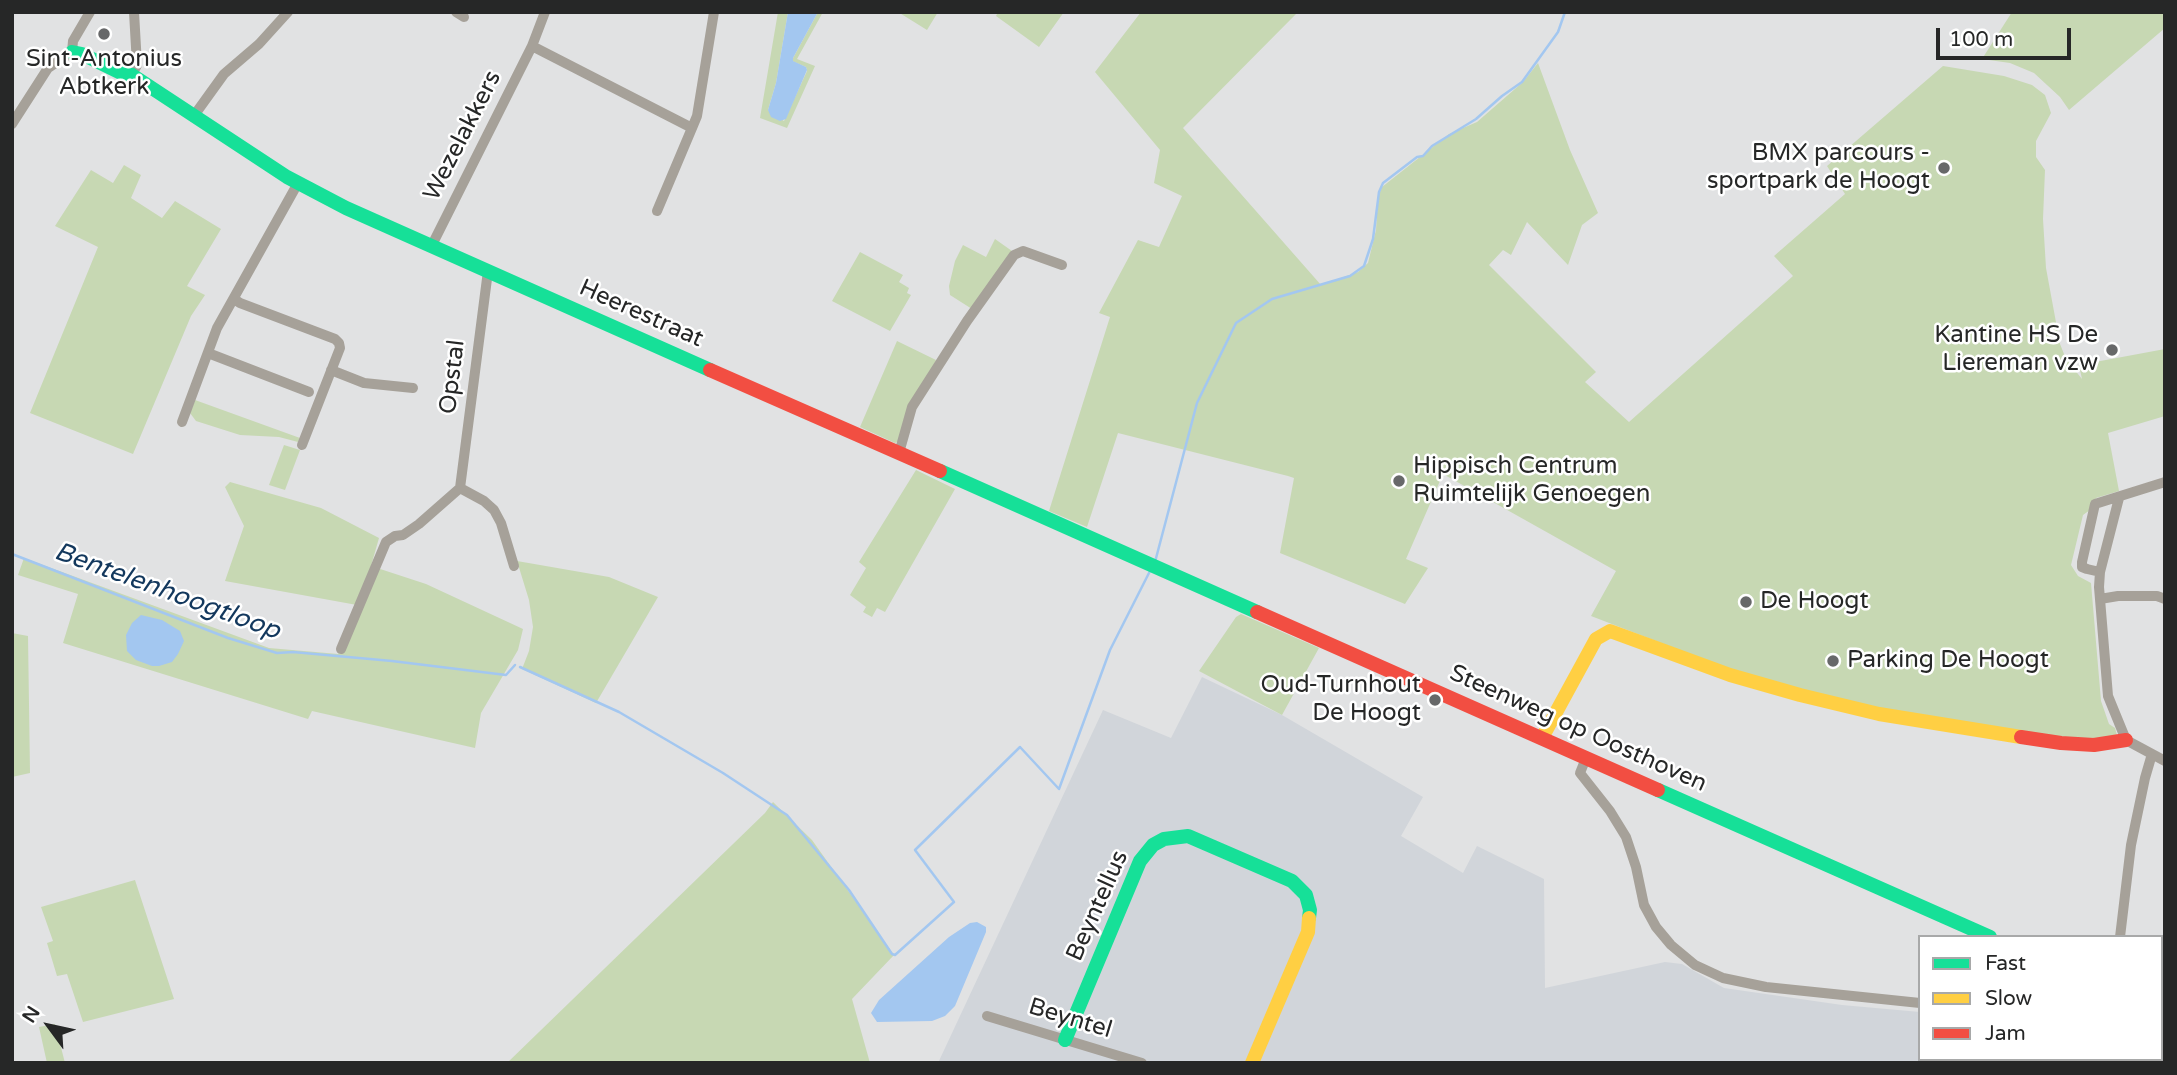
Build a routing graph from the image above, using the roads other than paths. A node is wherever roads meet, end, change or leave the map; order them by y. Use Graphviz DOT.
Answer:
graph roads {
  1 [pos="90,12"];
  2 [pos="134,12"];
  3 [pos="288,12"];
  4 [pos="545,12"];
  5 [pos="714,12"];
  6 [pos="532,46"];
  7 [pos="72,52"];
  8 [pos="132,75"];
  9 [pos="193,117"];
  10 [pos="12,124"];
  11 [pos="692,128"];
  12 [pos="298,183"];
  13 [pos="657,211"];
  14 [pos="432,246"];
  15 [pos="1062,265"];
  16 [pos="488,271"];
  17 [pos="234,299"];
  18 [pos="208,354"];
  19 [pos="331,370"];
  20 [pos="413,388"];
  21 [pos="309,392"];
  22 [pos="182,422"];
  23 [pos="302,445"];
  24 [pos="899,453"];
  25 [pos="2165,482"];
  26 [pos="460,488"];
  27 [pos="2119,498"];
  28 [pos="1148,563"];
  29 [pos="514,566"];
  30 [pos="2100,572"];
  31 [pos="2100,599"];
  32 [pos="2165,599"];
  33 [pos="341,649"];
  34 [pos="1542,738"];
  35 [pos="2126,740"];
  36 [pos="2152,754"];
  37 [pos="1586,758"];
  38 [pos="2165,761"];
  39 [pos="1985,935"];
  40 [pos="2120,935"];
  41 [pos="1918,1003"];
  42 [pos="987,1016"];
  43 [pos="1065,1040"];
  44 [pos="1142,1063"];
  45 [pos="1252,1063"];
  1 -- 7 [label="street"];
  2 -- 8 [label="street"];
  3 -- 9 [label="street"];
  4 -- 6 [label="street, Wezelakkers"];
  5 -- 11 [label="street"];
  6 -- 11 [label="street"];
  6 -- 14 [label="street, Wezelakkers"];
  7 -- 8 [label="street, Heerestraat"];
  7 -- 10 [label="street"];
  8 -- 9 [label="street, Heerestraat"];
  9 -- 12 [label="street, Heerestraat"];
  11 -- 13 [label="street"];
  12 -- 14 [label="street, Heerestraat"];
  12 -- 17 [label="street"];
  14 -- 16 [label="street, Heerestraat"];
  15 -- 24 [label="street"];
  16 -- 24 [label="street, Heerestraat"];
  16 -- 26 [label="street, Opstal"];
  17 -- 18 [label="street"];
  17 -- 19 [label="street"];
  18 -- 21 [label="street"];
  18 -- 22 [label="street"];
  19 -- 20 [label="street"];
  19 -- 23 [label="street"];
  24 -- 28 [label="street, Heerestraat"];
  25 -- 27 [label="street"];
  26 -- 29 [label="street"];
  26 -- 33 [label="street"];
  27 -- 30 [label="street"];
  27 -- 30 [label="street"];
  28 -- 34 [label="street, Steenweg op Oosthoven"];
  30 -- 31 [label="street"];
  31 -- 32 [label="street"];
  31 -- 35 [label="street"];
  34 -- 35 [label="street"];
  34 -- 37 [label="street, Steenweg op Oosthoven"];
  35 -- 36 [label="street"];
  36 -- 38 [label="street"];
  36 -- 40 [label="street"];
  37 -- 39 [label="street, Steenweg op Oosthoven"];
  37 -- 41 [label="street"];
  42 -- 43 [label="street, Beyntel"];
  43 -- 44 [label="street, Beyntel"];
  43 -- 45 [label="street, Beyntellus"];
}
